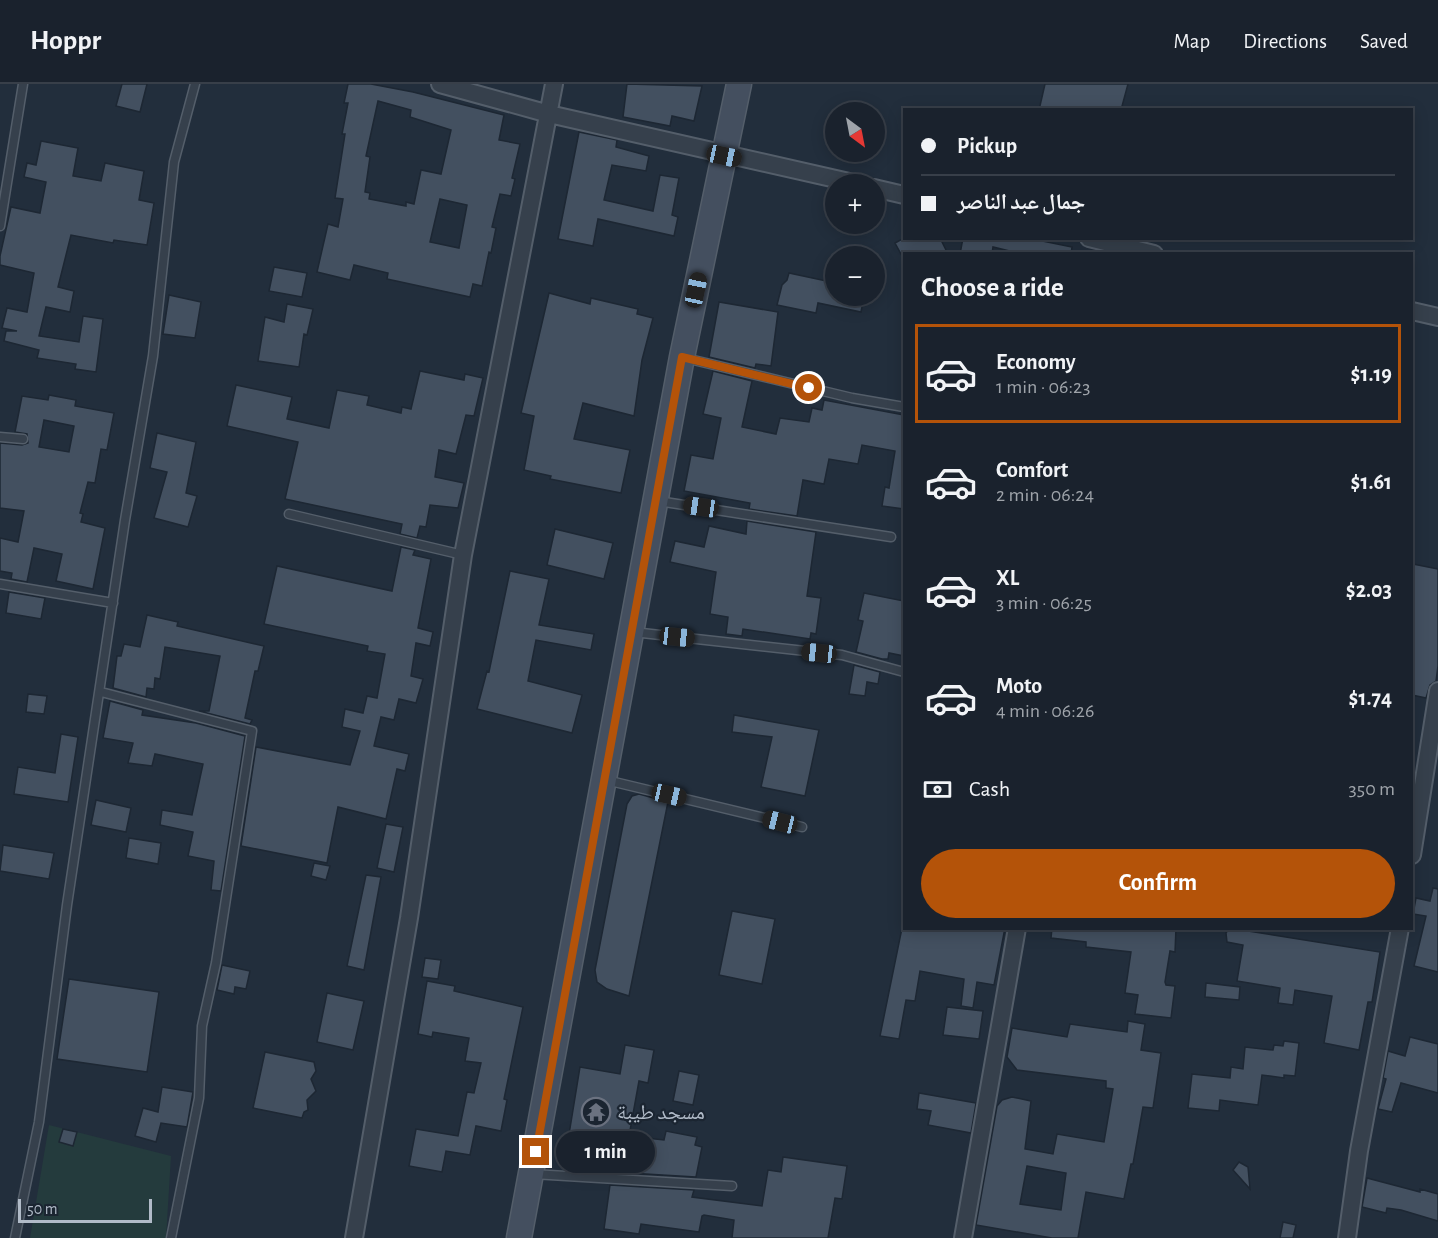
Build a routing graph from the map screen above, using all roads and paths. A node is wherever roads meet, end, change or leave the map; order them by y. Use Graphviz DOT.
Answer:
graph roads {
  1 [pos="23,84"];
  2 [pos="195,84"];
  3 [pos="440,84"];
  4 [pos="554,84"];
  5 [pos="739,84"];
  6 [pos="549,114"];
  7 [pos="724,156"];
  8 [pos="825,177"];
  9 [pos="885,191"];
  10 [pos="903,195"];
  11 [pos="0,226"];
  12 [pos="1096,240"];
  13 [pos="1132,251"];
  14 [pos="1413,311"];
  15 [pos="1438,317"];
  16 [pos="682,357"];
  17 [pos="903,407"];
  18 [pos="0,438"];
  19 [pos="23,439"];
  20 [pos="654,501"];
  21 [pos="289,514"];
  22 [pos="891,537"];
  23 [pos="464,555"];
  24 [pos="0,584"];
  25 [pos="113,603"];
  26 [pos="629,631"];
  27 [pos="903,672"];
  28 [pos="1438,691"];
  29 [pos="101,692"];
  30 [pos="603,779"];
  31 [pos="802,827"];
  32 [pos="1413,849"];
  33 [pos="1017,930"];
  34 [pos="1400,930"];
  35 [pos="532,1174"];
  36 [pos="732,1186"];
  37 [pos="15,1238"];
  38 [pos="171,1238"];
  39 [pos="354,1238"];
  40 [pos="519,1238"];
  41 [pos="963,1238"];
  42 [pos="1347,1238"];
  1 -- 11 [label="lane"];
  2 -- 25 [label="lane"];
  3 -- 6 [label="street"];
  4 -- 6 [label="street"];
  5 -- 7 [label="main road"];
  6 -- 7 [label="street"];
  6 -- 23 [label="street"];
  7 -- 8 [label="street"];
  7 -- 16 [label="main road"];
  9 -- 10 [label="street"];
  12 -- 13 [label="street"];
  14 -- 15 [label="street"];
  16 -- 17 [label="lane"];
  16 -- 20 [label="main road"];
  18 -- 19 [label="lane"];
  20 -- 22 [label="lane"];
  20 -- 26 [label="main road"];
  21 -- 23 [label="lane"];
  23 -- 39 [label="street"];
  24 -- 25 [label="lane"];
  25 -- 29 [label="lane"];
  26 -- 27 [label="lane"];
  26 -- 30 [label="main road"];
  28 -- 32 [label="street"];
  29 -- 37 [label="lane"];
  29 -- 38 [label="lane"];
  30 -- 31 [label="lane"];
  30 -- 35 [label="main road"];
  33 -- 41 [label="street"];
  34 -- 42 [label="street"];
  35 -- 36 [label="lane"];
  35 -- 40 [label="main road"];
}
